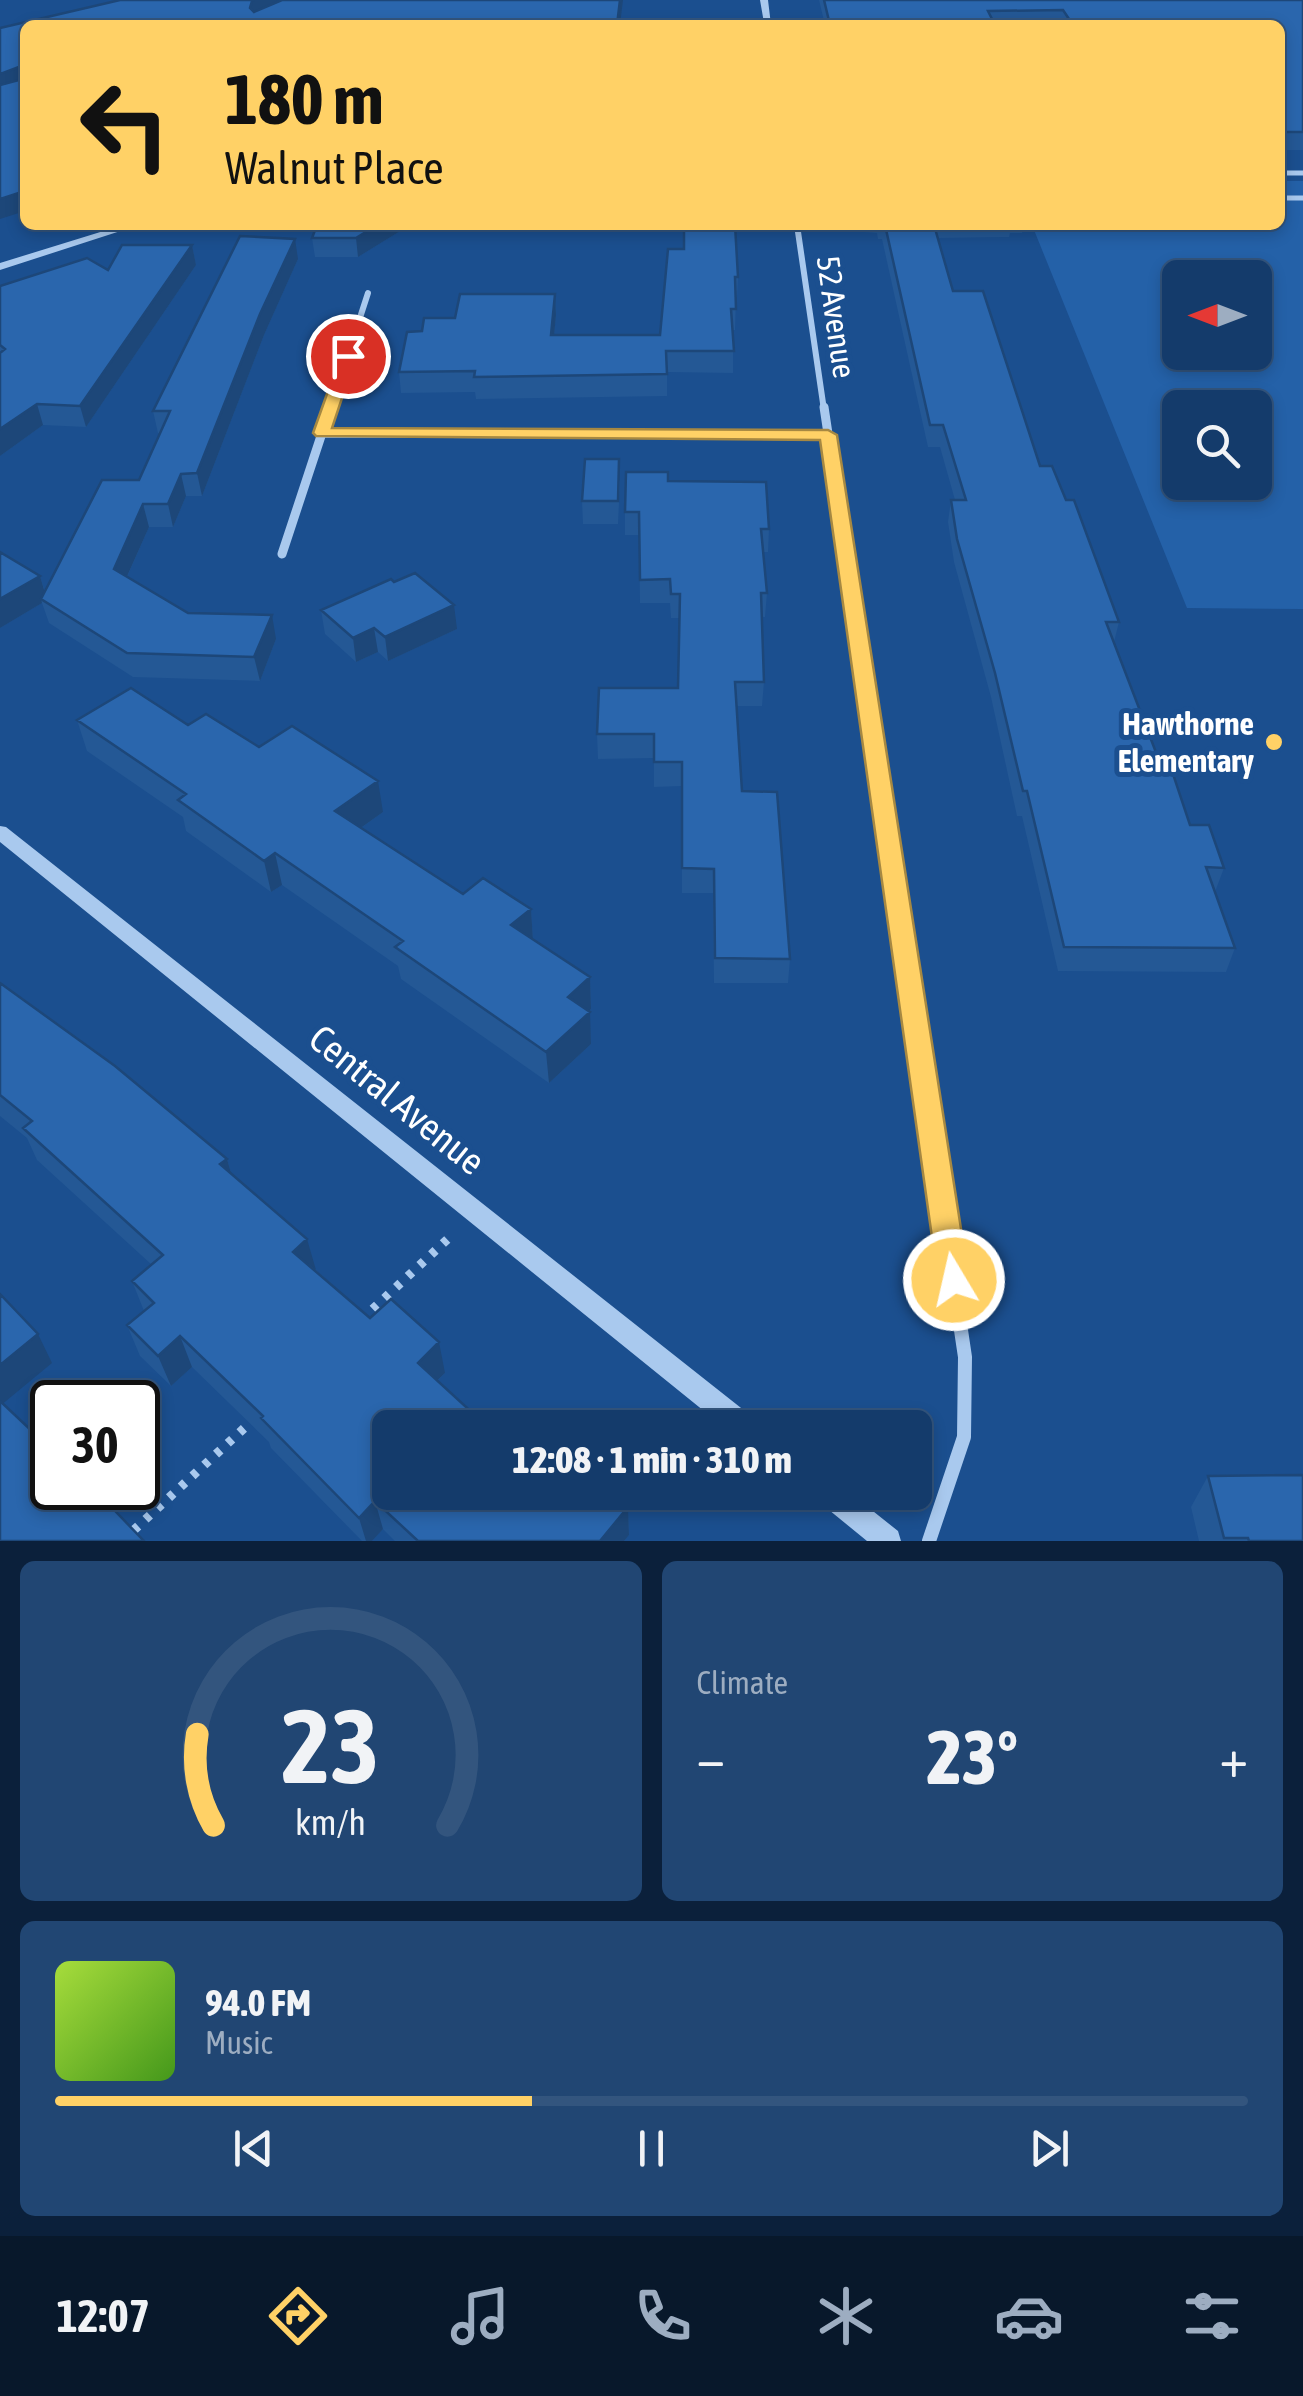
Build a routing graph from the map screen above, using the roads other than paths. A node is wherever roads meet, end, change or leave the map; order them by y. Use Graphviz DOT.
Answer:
graph roads {
  1 [pos="118,230"];
  2 [pos="799,230"];
  3 [pos="0,267"];
  4 [pos="368,293"];
  5 [pos="322,433"];
  6 [pos="828,435"];
  7 [pos="282,554"];
  8 [pos="0,832"];
  9 [pos="724,1410"];
  10 [pos="849,1510"];
  11 [pos="888,1541"];
  12 [pos="929,1541"];
  1 -- 3 [label="street"];
  2 -- 6 [label="street, 52 Avenue"];
  4 -- 5 [label="street"];
  5 -- 6 [label="street"];
  5 -- 7 [label="street"];
  6 -- 12 [label="street, 52 Avenue"];
  8 -- 9 [label="street, Central Avenue"];
  10 -- 11 [label="street"];
}
